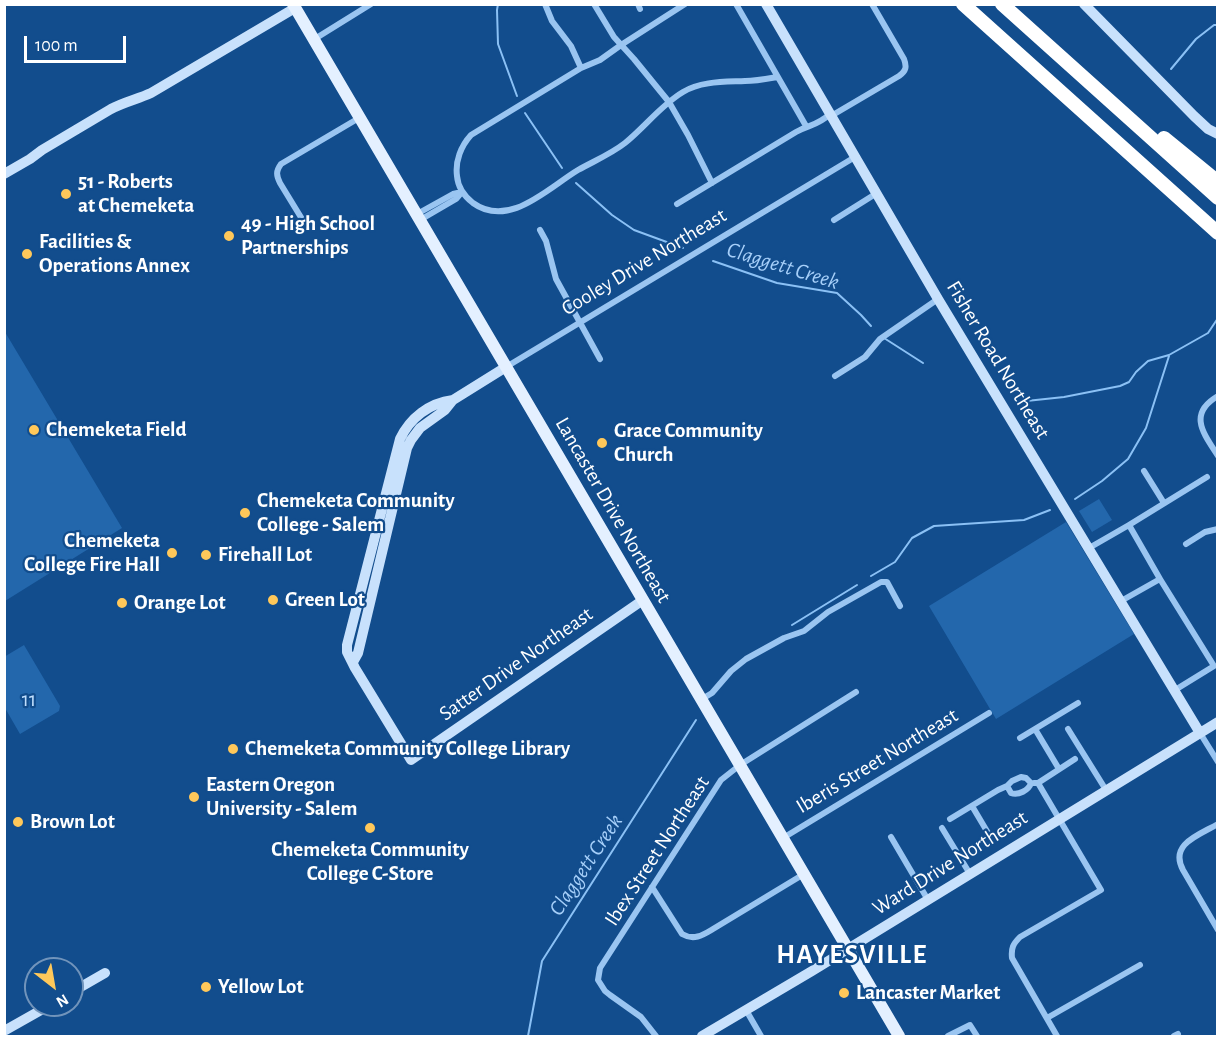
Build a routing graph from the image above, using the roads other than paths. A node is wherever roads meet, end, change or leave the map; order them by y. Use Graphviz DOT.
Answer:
graph roads {
  1 [pos="371,4"];
  2 [pos="545,4"];
  3 [pos="594,4"];
  4 [pos="685,4"];
  5 [pos="736,4"];
  6 [pos="766,4"];
  7 [pos="872,4"];
  8 [pos="963,4"];
  9 [pos="1003,4"];
  10 [pos="1084,4"];
  11 [pos="294,6"];
  12 [pos="314,40"];
  13 [pos="621,45"];
  14 [pos="582,68"];
  15 [pos="777,78"];
  16 [pos="669,102"];
  17 [pos="830,115"];
  18 [pos="360,118"];
  19 [pos="806,126"];
  20 [pos="1218,134"];
  21 [pos="855,157"];
  22 [pos="4,174"];
  23 [pos="1218,182"];
  24 [pos="712,183"];
  25 [pos="462,192"];
  26 [pos="877,194"];
  27 [pos="1218,198"];
  28 [pos="677,204"];
  29 [pos="418,217"];
  30 [pos="302,219"];
  31 [pos="834,220"];
  32 [pos="540,230"];
  33 [pos="1218,233"];
  34 [pos="939,299"];
  35 [pos="580,323"];
  36 [pos="600,359"];
  37 [pos="506,367"];
  38 [pos="835,376"];
  39 [pos="1218,396"];
  40 [pos="1218,456"];
  41 [pos="1144,471"];
  42 [pos="1207,477"];
  43 [pos="1164,503"];
  44 [pos="1129,525"];
  45 [pos="1218,529"];
  46 [pos="1186,544"];
  47 [pos="1089,548"];
  48 [pos="1160,579"];
  49 [pos="643,600"];
  50 [pos="1121,602"];
  51 [pos="900,606"];
  52 [pos="1216,665"];
  53 [pos="1174,690"];
  54 [pos="856,692"];
  55 [pos="702,699"];
  56 [pos="1078,703"];
  57 [pos="989,713"];
  58 [pos="1218,722"];
  59 [pos="1035,729"];
  60 [pos="1068,729"];
  61 [pos="1200,733"];
  62 [pos="1020,738"];
  63 [pos="1075,759"];
  64 [pos="411,760"];
  65 [pos="1218,762"];
  66 [pos="740,765"];
  67 [pos="1059,769"];
  68 [pos="1034,783"];
  69 [pos="1007,786"];
  70 [pos="1106,790"];
  71 [pos="972,806"];
  72 [pos="950,819"];
  73 [pos="1060,819"];
  74 [pos="1218,824"];
  75 [pos="942,828"];
  76 [pos="891,837"];
  77 [pos="783,838"];
  78 [pos="992,838"];
  79 [pos="804,874"];
  80 [pos="970,874"];
  81 [pos="652,887"];
  82 [pos="928,900"];
  83 [pos="1218,930"];
  84 [pos="848,949"];
  85 [pos="1140,965"];
  86 [pos="105,973"];
  87 [pos="84,985"];
  88 [pos="746,1010"];
  89 [pos="30,1017"];
  90 [pos="1047,1018"];
  91 [pos="4,1032"];
  92 [pos="656,1036"];
  93 [pos="702,1036"];
  94 [pos="762,1036"];
  95 [pos="899,1036"];
  96 [pos="948,1036"];
  97 [pos="977,1036"];
  98 [pos="1057,1036"];
  1 -- 12 [label="street"];
  2 -- 14 [label="street"];
  3 -- 13 [label="street"];
  4 -- 13 [label="street"];
  5 -- 15 [label="street"];
  6 -- 17 [label="street, Fisher Road Northeast"];
  7 -- 17 [label="street"];
  8 -- 33 [label="highway"];
  9 -- 23 [label="highway"];
  9 -- 27 [label="highway"];
  10 -- 20 [label="street"];
  11 -- 12 [label="main road, Lancaster Drive Northeast"];
  11 -- 22 [label="street"];
  12 -- 18 [label="main road, Lancaster Drive Northeast"];
  13 -- 14 [label="street"];
  13 -- 16 [label="street"];
  14 -- 25 [label="street"];
  15 -- 16 [label="street"];
  15 -- 19 [label="street"];
  16 -- 24 [label="street"];
  16 -- 25 [label="street"];
  17 -- 19 [label="street"];
  17 -- 21 [label="street, Fisher Road Northeast"];
  18 -- 29 [label="main road, Lancaster Drive Northeast"];
  18 -- 30 [label="street"];
  19 -- 24 [label="street"];
  21 -- 26 [label="street, Fisher Road Northeast"];
  21 -- 35 [label="street, Cooley Drive Northeast"];
  24 -- 28 [label="street"];
  25 -- 29 [label="street"];
  26 -- 31 [label="street"];
  26 -- 34 [label="street, Fisher Road Northeast"];
  29 -- 37 [label="main road, Lancaster Drive Northeast"];
  32 -- 35 [label="street"];
  34 -- 38 [label="street"];
  34 -- 47 [label="street, Fisher Road Northeast"];
  35 -- 36 [label="street"];
  35 -- 37 [label="street, Cooley Drive Northeast"];
  37 -- 49 [label="main road, Lancaster Drive Northeast"];
  37 -- 64 [label="street, Cooley Drive Northeast"];
  39 -- 40 [label="street"];
  41 -- 43 [label="street"];
  42 -- 43 [label="street"];
  43 -- 44 [label="street"];
  44 -- 47 [label="street"];
  44 -- 48 [label="street"];
  45 -- 46 [label="street"];
  47 -- 50 [label="street, Fisher Road Northeast"];
  48 -- 50 [label="street"];
  48 -- 52 [label="street"];
  49 -- 55 [label="main road, Lancaster Drive Northeast"];
  49 -- 64 [label="street, Satter Drive Northeast"];
  50 -- 53 [label="street, Fisher Road Northeast"];
  51 -- 55 [label="street"];
  52 -- 53 [label="street"];
  53 -- 61 [label="street, Fisher Road Northeast"];
  54 -- 66 [label="street, Ibex Street Northeast"];
  55 -- 66 [label="main road, Lancaster Drive Northeast"];
  56 -- 59 [label="street"];
  57 -- 77 [label="street, Iberis Street Northeast"];
  58 -- 61 [label="street, Ward Drive Northeast"];
  59 -- 62 [label="street"];
  59 -- 67 [label="street"];
  60 -- 70 [label="street"];
  61 -- 65 [label="street"];
  61 -- 70 [label="street, Ward Drive Northeast"];
  63 -- 67 [label="street"];
  66 -- 77 [label="main road, Lancaster Drive Northeast"];
  66 -- 81 [label="street, Ibex Street Northeast"];
  67 -- 68 [label="street"];
  68 -- 69 [label="street"];
  68 -- 69 [label="street"];
  68 -- 73 [label="street"];
  69 -- 71 [label="street"];
  70 -- 73 [label="street, Ward Drive Northeast"];
  71 -- 72 [label="street"];
  71 -- 78 [label="street"];
  73 -- 80 [label="street, Ward Drive Northeast"];
  73 -- 90 [label="street"];
  74 -- 83 [label="street"];
  75 -- 80 [label="street"];
  76 -- 82 [label="street"];
  77 -- 79 [label="main road, Lancaster Drive Northeast"];
  79 -- 81 [label="street"];
  79 -- 84 [label="main road, Lancaster Drive Northeast"];
  80 -- 82 [label="street, Ward Drive Northeast"];
  81 -- 92 [label="street, Ibex Street Northeast"];
  82 -- 84 [label="street, Ward Drive Northeast"];
  84 -- 88 [label="street, Ward Drive Northeast"];
  84 -- 95 [label="main road, Lancaster Drive Northeast"];
  85 -- 90 [label="street"];
  86 -- 87 [label="street"];
  88 -- 93 [label="street, Ward Drive Northeast"];
  88 -- 94 [label="street"];
  89 -- 91 [label="street"];
  90 -- 98 [label="street"];
  96 -- 97 [label="street"];
}
